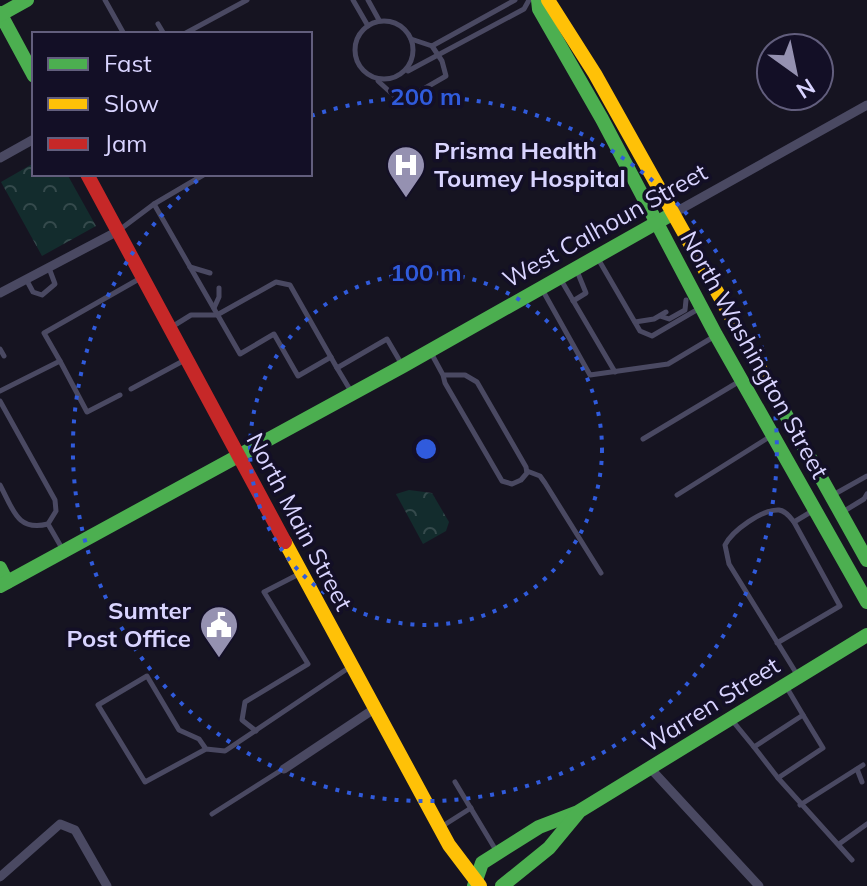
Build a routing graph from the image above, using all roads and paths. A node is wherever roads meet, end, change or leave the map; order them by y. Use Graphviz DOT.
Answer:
graph roads {
  1 [pos="27,0"];
  2 [pos="105,0"];
  3 [pos="247,0"];
  4 [pos="353,0"];
  5 [pos="368,0"];
  6 [pos="515,0"];
  7 [pos="529,0"];
  8 [pos="538,0"];
  9 [pos="548,0"];
  10 [pos="0,14"];
  11 [pos="379,20"];
  12 [pos="158,24"];
  13 [pos="368,26"];
  14 [pos="123,32"];
  15 [pos="163,32"];
  16 [pos="188,32"];
  17 [pos="411,39"];
  18 [pos="432,46"];
  19 [pos="438,55"];
  20 [pos="32,72"];
  21 [pos="407,72"];
  22 [pos="377,80"];
  23 [pos="413,95"];
  24 [pos="401,102"];
  25 [pos="867,105"];
  26 [pos="32,140"];
  27 [pos="0,158"];
  28 [pos="88,176"];
  29 [pos="201,176"];
  30 [pos="154,204"];
  31 [pos="672,214"];
  32 [pos="656,223"];
  33 [pos="118,231"];
  34 [pos="597,257"];
  35 [pos="190,267"];
  36 [pos="48,268"];
  37 [pos="576,268"];
  38 [pos="210,273"];
  39 [pos="559,277"];
  40 [pos="142,278"];
  41 [pos="26,279"];
  42 [pos="219,288"];
  43 [pos="541,288"];
  44 [pos="0,293"];
  45 [pos="573,301"];
  46 [pos="691,301"];
  47 [pos="215,312"];
  48 [pos="635,322"];
  49 [pos="170,328"];
  50 [pos="716,335"];
  51 [pos="0,349"];
  52 [pos="429,350"];
  53 [pos="4,356"];
  54 [pos="331,357"];
  55 [pos="186,360"];
  56 [pos="60,361"];
  57 [pos="403,366"];
  58 [pos="337,368"];
  59 [pos="615,372"];
  60 [pos="443,375"];
  61 [pos="741,380"];
  62 [pos="131,389"];
  63 [pos="0,391"];
  64 [pos="352,394"];
  65 [pos="120,395"];
  66 [pos="0,401"];
  67 [pos="772,435"];
  68 [pos="643,439"];
  69 [pos="239,456"];
  70 [pos="527,471"];
  71 [pos="867,476"];
  72 [pos="0,485"];
  73 [pos="677,495"];
  74 [pos="831,496"];
  75 [pos="866,499"];
  76 [pos="815,510"];
  77 [pos="840,513"];
  78 [pos="794,522"];
  79 [pos="48,524"];
  80 [pos="63,551"];
  81 [pos="867,560"];
  82 [pos="302,572"];
  83 [pos="601,573"];
  84 [pos="2,578"];
  85 [pos="867,602"];
  86 [pos="867,635"];
  87 [pos="777,643"];
  88 [pos="351,667"];
  89 [pos="792,681"];
  90 [pos="374,709"];
  91 [pos="803,715"];
  92 [pos="731,718"];
  93 [pos="256,731"];
  94 [pos="754,747"];
  95 [pos="206,749"];
  96 [pos="650,768"];
  97 [pos="284,769"];
  98 [pos="778,778"];
  99 [pos="863,778"];
  100 [pos="455,782"];
  101 [pos="800,805"];
  102 [pos="471,808"];
  103 [pos="578,812"];
  104 [pos="212,814"];
  105 [pos="867,824"];
  106 [pos="440,828"];
  107 [pos="839,844"];
  108 [pos="498,853"];
  109 [pos="852,860"];
  110 [pos="0,877"];
  111 [pos="477,885"];
  112 [pos="107,886"];
  113 [pos="502,886"];
  114 [pos="759,886"];
  1 -- 10 [label="main road"];
  2 -- 14 [label="lane"];
  3 -- 16 [label="lane"];
  4 -- 13 [label="lane"];
  5 -- 11 [label="lane"];
  6 -- 18 [label="lane"];
  7 -- 19 [label="lane"];
  8 -- 32 [label="main road, North Washington Street"];
  9 -- 31 [label="main road, North Washington Street"];
  10 -- 20 [label="main road"];
  11 -- 13 [label="lane"];
  11 -- 17 [label="lane"];
  12 -- 15 [label="lane"];
  13 -- 22 [label="lane"];
  17 -- 18 [label="lane"];
  17 -- 21 [label="lane"];
  18 -- 19 [label="lane"];
  19 -- 21 [label="lane"];
  19 -- 23 [label="lane"];
  21 -- 22 [label="lane"];
  22 -- 24 [label="lane"];
  25 -- 31 [label="street, West Calhoun Street"];
  26 -- 27 [label="street"];
  28 -- 33 [label="main road, North Main Street"];
  29 -- 30 [label="lane"];
  30 -- 33 [label="lane"];
  30 -- 35 [label="lane"];
  31 -- 32 [label="main road, West Calhoun Street"];
  31 -- 74 [label="main road, North Washington Street"];
  32 -- 34 [label="main road, West Calhoun Street"];
  32 -- 46 [label="main road, North Washington Street"];
  33 -- 36 [label="street"];
  33 -- 40 [label="main road, North Main Street"];
  34 -- 37 [label="main road, West Calhoun Street"];
  34 -- 48 [label="lane"];
  35 -- 38 [label="lane"];
  35 -- 47 [label="lane"];
  36 -- 41 [label="street"];
  36 -- 41 [label="lane"];
  37 -- 39 [label="main road, West Calhoun Street"];
  37 -- 45 [label="lane"];
  39 -- 43 [label="main road, West Calhoun Street"];
  39 -- 45 [label="lane"];
  40 -- 49 [label="main road, North Main Street"];
  40 -- 56 [label="lane"];
  41 -- 44 [label="street"];
  42 -- 47 [label="lane"];
  43 -- 52 [label="main road, West Calhoun Street"];
  43 -- 59 [label="lane"];
  45 -- 59 [label="lane"];
  46 -- 48 [label="lane"];
  46 -- 48 [label="lane"];
  46 -- 50 [label="main road, North Washington Street"];
  47 -- 49 [label="lane"];
  47 -- 54 [label="lane"];
  47 -- 54 [label="lane"];
  49 -- 55 [label="main road, North Main Street"];
  50 -- 59 [label="lane"];
  50 -- 61 [label="main road, North Washington Street"];
  51 -- 53 [label="lane"];
  52 -- 57 [label="main road, West Calhoun Street"];
  52 -- 60 [label="lane"];
  54 -- 58 [label="lane"];
  55 -- 62 [label="lane"];
  55 -- 69 [label="main road, North Main Street"];
  56 -- 63 [label="lane"];
  56 -- 65 [label="lane"];
  57 -- 58 [label="lane"];
  57 -- 64 [label="main road, West Calhoun Street"];
  58 -- 64 [label="lane"];
  60 -- 70 [label="lane"];
  60 -- 70 [label="lane"];
  61 -- 67 [label="main road, North Washington Street"];
  61 -- 68 [label="lane"];
  64 -- 69 [label="main road, West Calhoun Street"];
  66 -- 79 [label="lane"];
  67 -- 73 [label="lane"];
  67 -- 76 [label="main road, North Washington Street"];
  69 -- 80 [label="main road, West Calhoun Street"];
  69 -- 82 [label="main road, North Main Street"];
  70 -- 83 [label="lane"];
  71 -- 74 [label="lane"];
  72 -- 79 [label="lane"];
  74 -- 77 [label="main road, North Washington Street"];
  75 -- 77 [label="lane"];
  76 -- 78 [label="lane"];
  76 -- 85 [label="main road, North Washington Street"];
  77 -- 81 [label="main road, North Washington Street"];
  78 -- 87 [label="lane"];
  78 -- 87 [label="lane"];
  79 -- 80 [label="lane"];
  80 -- 84 [label="main road, West Calhoun Street"];
  82 -- 88 [label="main road, North Main Street"];
  82 -- 93 [label="lane"];
  86 -- 89 [label="main road, Warren Street"];
  87 -- 89 [label="lane"];
  88 -- 90 [label="main road, North Main Street"];
  88 -- 93 [label="lane"];
  89 -- 91 [label="lane"];
  89 -- 92 [label="main road, Warren Street"];
  90 -- 97 [label="street"];
  90 -- 106 [label="main road, North Main Street"];
  91 -- 94 [label="lane"];
  91 -- 98 [label="lane"];
  92 -- 94 [label="lane"];
  92 -- 96 [label="main road, Warren Street"];
  93 -- 95 [label="lane"];
  94 -- 98 [label="lane"];
  95 -- 95 [label="lane"];
  96 -- 103 [label="main road, Warren Street"];
  96 -- 114 [label="street"];
  97 -- 104 [label="lane"];
  98 -- 101 [label="lane"];
  99 -- 101 [label="lane"];
  100 -- 102 [label="lane"];
  101 -- 107 [label="lane"];
  102 -- 106 [label="lane"];
  102 -- 108 [label="lane"];
  103 -- 108 [label="main road, Warren Street"];
  103 -- 113 [label="main road, Warren Street"];
  105 -- 107 [label="lane"];
  106 -- 111 [label="main road, North Main Street"];
  107 -- 109 [label="lane"];
  108 -- 111 [label="main road, Warren Street"];
  110 -- 112 [label="street"];
}
